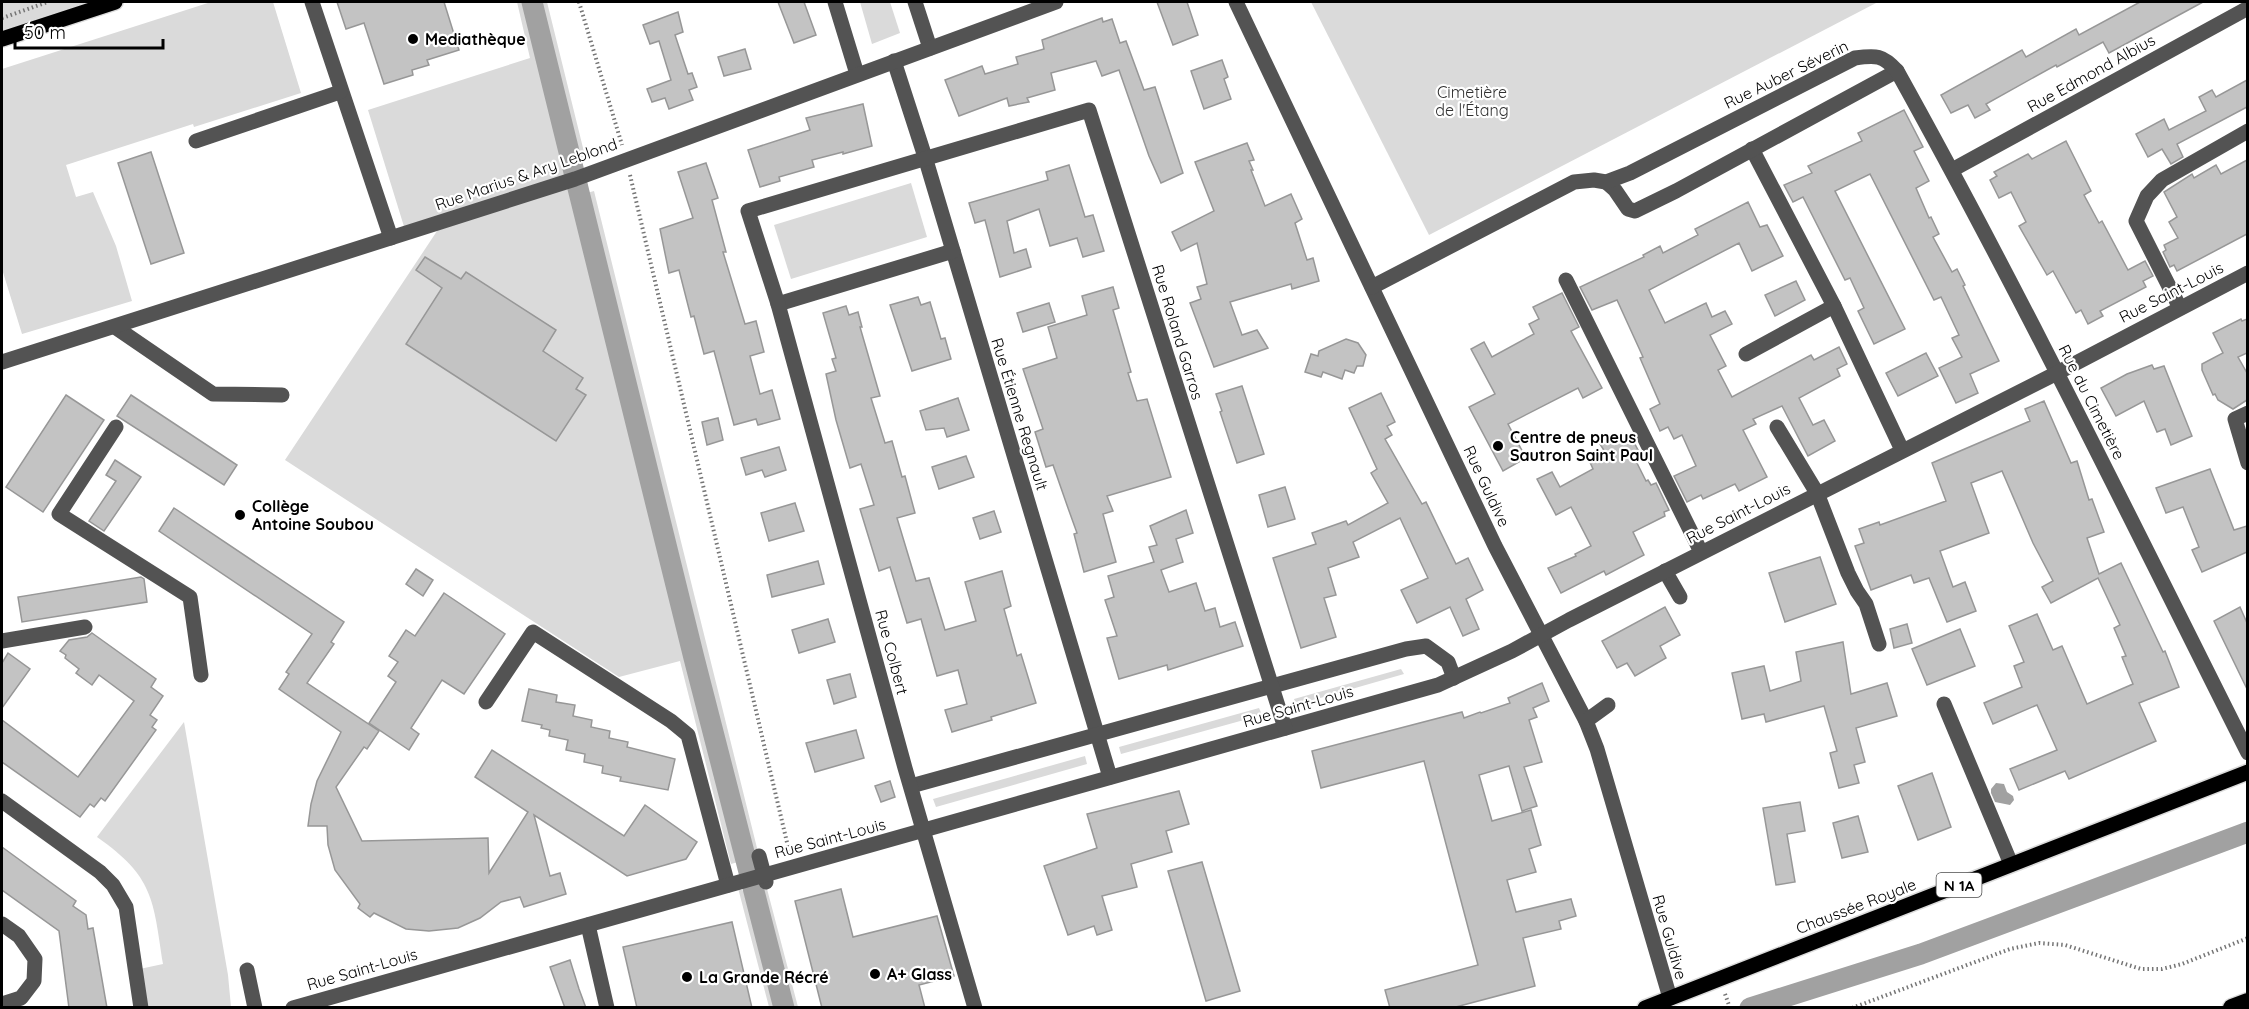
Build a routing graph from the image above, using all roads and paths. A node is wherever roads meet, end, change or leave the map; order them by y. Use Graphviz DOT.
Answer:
graph roads {
  1 [pos="48,2"];
  2 [pos="116,2"];
  3 [pos="312,2"];
  4 [pos="579,2"];
  5 [pos="835,2"];
  6 [pos="915,2"];
  7 [pos="1056,2"];
  8 [pos="1236,2"];
  9 [pos="2247,8"];
  10 [pos="2,18"];
  11 [pos="2,39"];
  12 [pos="930,48"];
  13 [pos="894,61"];
  14 [pos="1897,71"];
  15 [pos="857,74"];
  16 [pos="340,92"];
  17 [pos="2247,131"];
  18 [pos="196,141"];
  19 [pos="1752,148"];
  20 [pos="925,157"];
  21 [pos="626,160"];
  22 [pos="1952,170"];
  23 [pos="1606,182"];
  24 [pos="391,238"];
  25 [pos="953,251"];
  26 [pos="2247,273"];
  27 [pos="1566,280"];
  28 [pos="1372,287"];
  29 [pos="778,304"];
  30 [pos="1834,306"];
  31 [pos="2180,308"];
  32 [pos="115,327"];
  33 [pos="1746,354"];
  34 [pos="2,362"];
  35 [pos="2057,373"];
  36 [pos="282,395"];
  37 [pos="2247,413"];
  38 [pos="116,427"];
  39 [pos="1777,427"];
  40 [pos="1902,450"];
  41 [pos="2247,463"];
  42 [pos="1817,493"];
  43 [pos="1701,552"];
  44 [pos="1665,571"];
  45 [pos="1680,597"];
  46 [pos="85,627"];
  47 [pos="1540,635"];
  48 [pos="2,641"];
  49 [pos="1880,644"];
  50 [pos="201,675"];
  51 [pos="1454,678"];
  52 [pos="1271,686"];
  53 [pos="486,702"];
  54 [pos="1944,704"];
  55 [pos="1608,705"];
  56 [pos="1586,721"];
  57 [pos="1285,728"];
  58 [pos="1097,735"];
  59 [pos="2247,753"];
  60 [pos="2247,772"];
  61 [pos="1110,777"];
  62 [pos="911,786"];
  63 [pos="2,801"];
  64 [pos="924,830"];
  65 [pos="759,856"];
  66 [pos="731,864"];
  67 [pos="2012,864"];
  68 [pos="793,867"];
  69 [pos="765,880"];
  70 [pos="734,885"];
  71 [pos="2,924"];
  72 [pos="588,925"];
  73 [pos="2247,938"];
  74 [pos="247,970"];
  75 [pos="1725,993"];
  76 [pos="1670,998"];
  77 [pos="2247,1002"];
  78 [pos="2,1004"];
  79 [pos="141,1008"];
  80 [pos="255,1008"];
  81 [pos="293,1008"];
  82 [pos="607,1008"];
  83 [pos="975,1008"];
  84 [pos="1645,1008"];
  85 [pos="1730,1008"];
  86 [pos="1852,1008"];
  87 [pos="2232,1008"];
  1 -- 10 [label="path"];
  2 -- 11 [label="main road"];
  3 -- 16 [label="street"];
  4 -- 21 [label="path"];
  5 -- 15 [label="street"];
  6 -- 12 [label="street"];
  7 -- 12 [label="street, Rue Marius & Ary Leblond"];
  8 -- 28 [label="street, Rue Guldive"];
  9 -- 22 [label="street, Rue Edmond Albius"];
  12 -- 13 [label="street, Rue Marius & Ary Leblond"];
  13 -- 15 [label="street, Rue Marius & Ary Leblond"];
  13 -- 20 [label="street, Rue Étienne Regnault"];
  14 -- 19 [label="street"];
  14 -- 22 [label="street, Rue du Cimetière"];
  14 -- 23 [label="street, Rue Auber Séverin"];
  15 -- 21 [label="street, Rue Marius & Ary Leblond"];
  16 -- 18 [label="street"];
  16 -- 24 [label="street"];
  17 -- 31 [label="street"];
  19 -- 23 [label="street"];
  19 -- 30 [label="street"];
  20 -- 25 [label="street, Rue Étienne Regnault"];
  20 -- 29 [label="street, Rue Colbert"];
  20 -- 52 [label="street, Rue Roland Garros"];
  21 -- 24 [label="street, Rue Marius & Ary Leblond"];
  21 -- 68 [label="path"];
  22 -- 35 [label="street, Rue du Cimetière"];
  23 -- 28 [label="street, Rue Auber Séverin"];
  24 -- 32 [label="street, Rue Marius & Ary Leblond"];
  25 -- 29 [label="street"];
  25 -- 58 [label="street, Rue Étienne Regnault"];
  26 -- 31 [label="street, Rue Saint-Louis"];
  27 -- 43 [label="street"];
  28 -- 47 [label="street, Rue Guldive"];
  29 -- 62 [label="street, Rue Colbert"];
  30 -- 33 [label="street"];
  30 -- 40 [label="street"];
  31 -- 35 [label="street, Rue Saint-Louis"];
  32 -- 34 [label="street, Rue Marius & Ary Leblond"];
  32 -- 36 [label="street"];
  35 -- 40 [label="street, Rue Saint-Louis"];
  35 -- 59 [label="street, Rue du Cimetière"];
  37 -- 41 [label="street"];
  38 -- 50 [label="street"];
  39 -- 42 [label="street"];
  40 -- 42 [label="street, Rue Saint-Louis"];
  42 -- 43 [label="street, Rue Saint-Louis"];
  42 -- 49 [label="street"];
  43 -- 44 [label="street, Rue Saint-Louis"];
  44 -- 45 [label="street"];
  44 -- 47 [label="street, Rue Saint-Louis"];
  46 -- 48 [label="street"];
  47 -- 51 [label="street, Rue Saint-Louis"];
  47 -- 56 [label="street, Rue Guldive"];
  51 -- 52 [label="street"];
  51 -- 57 [label="street, Rue Saint-Louis"];
  52 -- 57 [label="street, Rue Roland Garros"];
  52 -- 58 [label="street"];
  53 -- 70 [label="street"];
  54 -- 67 [label="street"];
  55 -- 56 [label="street"];
  56 -- 76 [label="street, Rue Guldive"];
  57 -- 61 [label="street, Rue Saint-Louis"];
  58 -- 61 [label="street, Rue Étienne Regnault"];
  58 -- 62 [label="street"];
  60 -- 67 [label="main road, Chaussée Royale / N 1A"];
  61 -- 64 [label="street, Rue Saint-Louis"];
  62 -- 64 [label="street, Rue Colbert"];
  63 -- 79 [label="street"];
  64 -- 68 [label="street, Rue Saint-Louis"];
  64 -- 83 [label="street, Rue Colbert"];
  65 -- 69 [label="street"];
  66 -- 70 [label="street"];
  67 -- 76 [label="main road, Chaussée Royale / N 1A"];
  68 -- 69 [label="street, Rue Saint-Louis"];
  69 -- 70 [label="street, Rue Saint-Louis"];
  70 -- 72 [label="street, Rue Saint-Louis"];
  71 -- 78 [label="street"];
  72 -- 81 [label="street, Rue Saint-Louis"];
  72 -- 82 [label="street"];
  73 -- 86 [label="path"];
  74 -- 80 [label="street"];
  75 -- 85 [label="path"];
  76 -- 84 [label="main road, Chaussée Royale / N 1A"];
  77 -- 87 [label="highway"];
}
